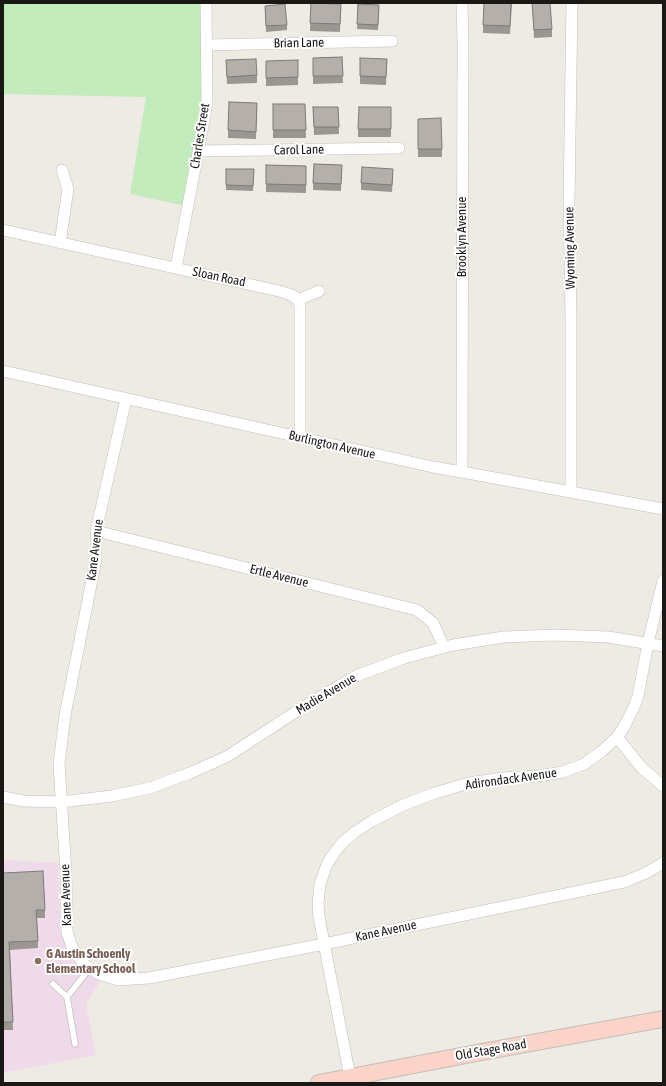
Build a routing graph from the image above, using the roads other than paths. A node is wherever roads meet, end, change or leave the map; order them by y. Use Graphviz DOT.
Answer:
graph roads {
  1 [pos="206,3"];
  2 [pos="462,3"];
  3 [pos="572,3"];
  4 [pos="392,41"];
  5 [pos="206,45"];
  6 [pos="399,148"];
  7 [pos="199,151"];
  8 [pos="62,170"];
  9 [pos="3,230"];
  10 [pos="60,243"];
  11 [pos="176,268"];
  12 [pos="319,291"];
  13 [pos="298,300"];
  14 [pos="3,371"];
  15 [pos="126,399"];
  16 [pos="300,438"];
  17 [pos="462,472"];
  18 [pos="571,492"];
  19 [pos="663,509"];
  20 [pos="96,531"];
  21 [pos="663,581"];
  22 [pos="648,643"];
  23 [pos="663,646"];
  24 [pos="444,647"];
  25 [pos="617,737"];
  26 [pos="663,786"];
  27 [pos="3,797"];
  28 [pos="61,802"];
  29 [pos="663,863"];
  30 [pos="324,944"];
  31 [pos="90,968"];
  32 [pos="53,984"];
  33 [pos="67,997"];
  34 [pos="663,1019"];
  35 [pos="75,1044"];
  36 [pos="350,1077"];
  37 [pos="319,1083"];
  1 -- 5 [label="street, Charles Street"];
  2 -- 17 [label="street, Brooklyn Avenue"];
  3 -- 18 [label="street, Wyoming Avenue"];
  4 -- 5 [label="street, Brian Lane"];
  5 -- 7 [label="street, Charles Street"];
  6 -- 7 [label="street, Carol Lane"];
  7 -- 11 [label="street, Charles Street"];
  8 -- 10 [label="street"];
  9 -- 10 [label="street, Sloan Road"];
  10 -- 11 [label="street, Sloan Road"];
  11 -- 13 [label="street, Sloan Road"];
  12 -- 13 [label="street"];
  13 -- 16 [label="street"];
  14 -- 15 [label="street, Burlington Avenue"];
  15 -- 16 [label="street, Burlington Avenue"];
  15 -- 20 [label="street, Kane Avenue"];
  16 -- 17 [label="street, Burlington Avenue"];
  17 -- 18 [label="street, Burlington Avenue"];
  18 -- 19 [label="street, Burlington Avenue"];
  20 -- 24 [label="street, Ertle Avenue"];
  20 -- 28 [label="street, Kane Avenue"];
  21 -- 22 [label="street, Adirondack Avenue"];
  22 -- 23 [label="street, Madie Avenue"];
  22 -- 24 [label="street, Madie Avenue"];
  22 -- 25 [label="street, Adirondack Avenue"];
  24 -- 28 [label="street, Madie Avenue"];
  25 -- 26 [label="street"];
  25 -- 30 [label="street, Adirondack Avenue"];
  27 -- 28 [label="street, Madie Avenue"];
  28 -- 31 [label="street, Kane Avenue"];
  29 -- 30 [label="street, Kane Avenue"];
  30 -- 31 [label="street, Kane Avenue"];
  30 -- 36 [label="street, Adirondack Avenue"];
  31 -- 33 [label="lane"];
  32 -- 33 [label="lane"];
  33 -- 35 [label="lane"];
  34 -- 36 [label="main road, Old Stage Road"];
  36 -- 37 [label="main road, Old Stage Road"];
}
